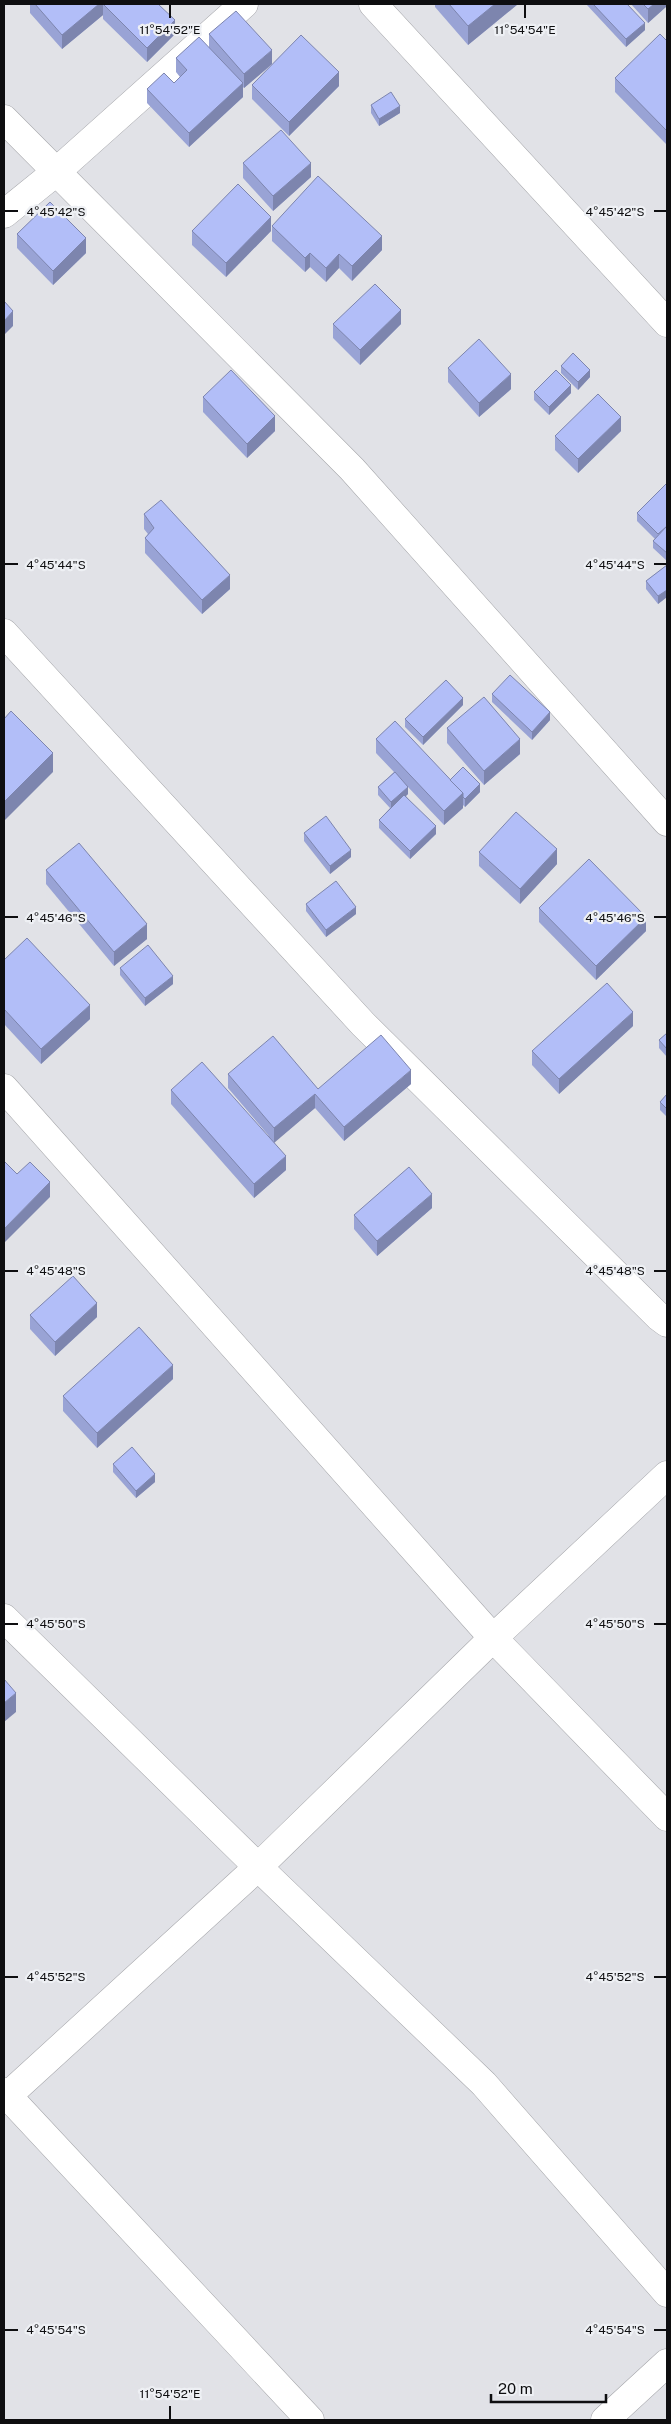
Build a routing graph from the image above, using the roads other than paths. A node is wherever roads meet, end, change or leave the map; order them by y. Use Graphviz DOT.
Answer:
graph roads {
  1 [pos="244,4"];
  2 [pos="373,4"];
  3 [pos="4,119"];
  4 [pos="56,172"];
  5 [pos="4,214"];
  6 [pos="667,323"];
  7 [pos="4,633"];
  8 [pos="667,822"];
  9 [pos="4,1088"];
  10 [pos="667,1323"];
  11 [pos="667,1475"];
  12 [pos="4,1618"];
  13 [pos="493,1638"];
  14 [pos="667,1817"];
  15 [pos="258,1867"];
  16 [pos="5,2095"];
  17 [pos="667,2294"];
  18 [pos="667,2363"];
  19 [pos="310,2420"];
  20 [pos="605,2420"];
  1 -- 4 [label="street"];
  2 -- 6 [label="street"];
  3 -- 4 [label="street"];
  4 -- 5 [label="street"];
  4 -- 8 [label="street"];
  7 -- 10 [label="street"];
  9 -- 13 [label="street"];
  11 -- 13 [label="street"];
  12 -- 15 [label="street"];
  13 -- 14 [label="street"];
  13 -- 15 [label="street"];
  15 -- 16 [label="street"];
  15 -- 17 [label="street"];
  16 -- 19 [label="street"];
  18 -- 20 [label="street"];
}
